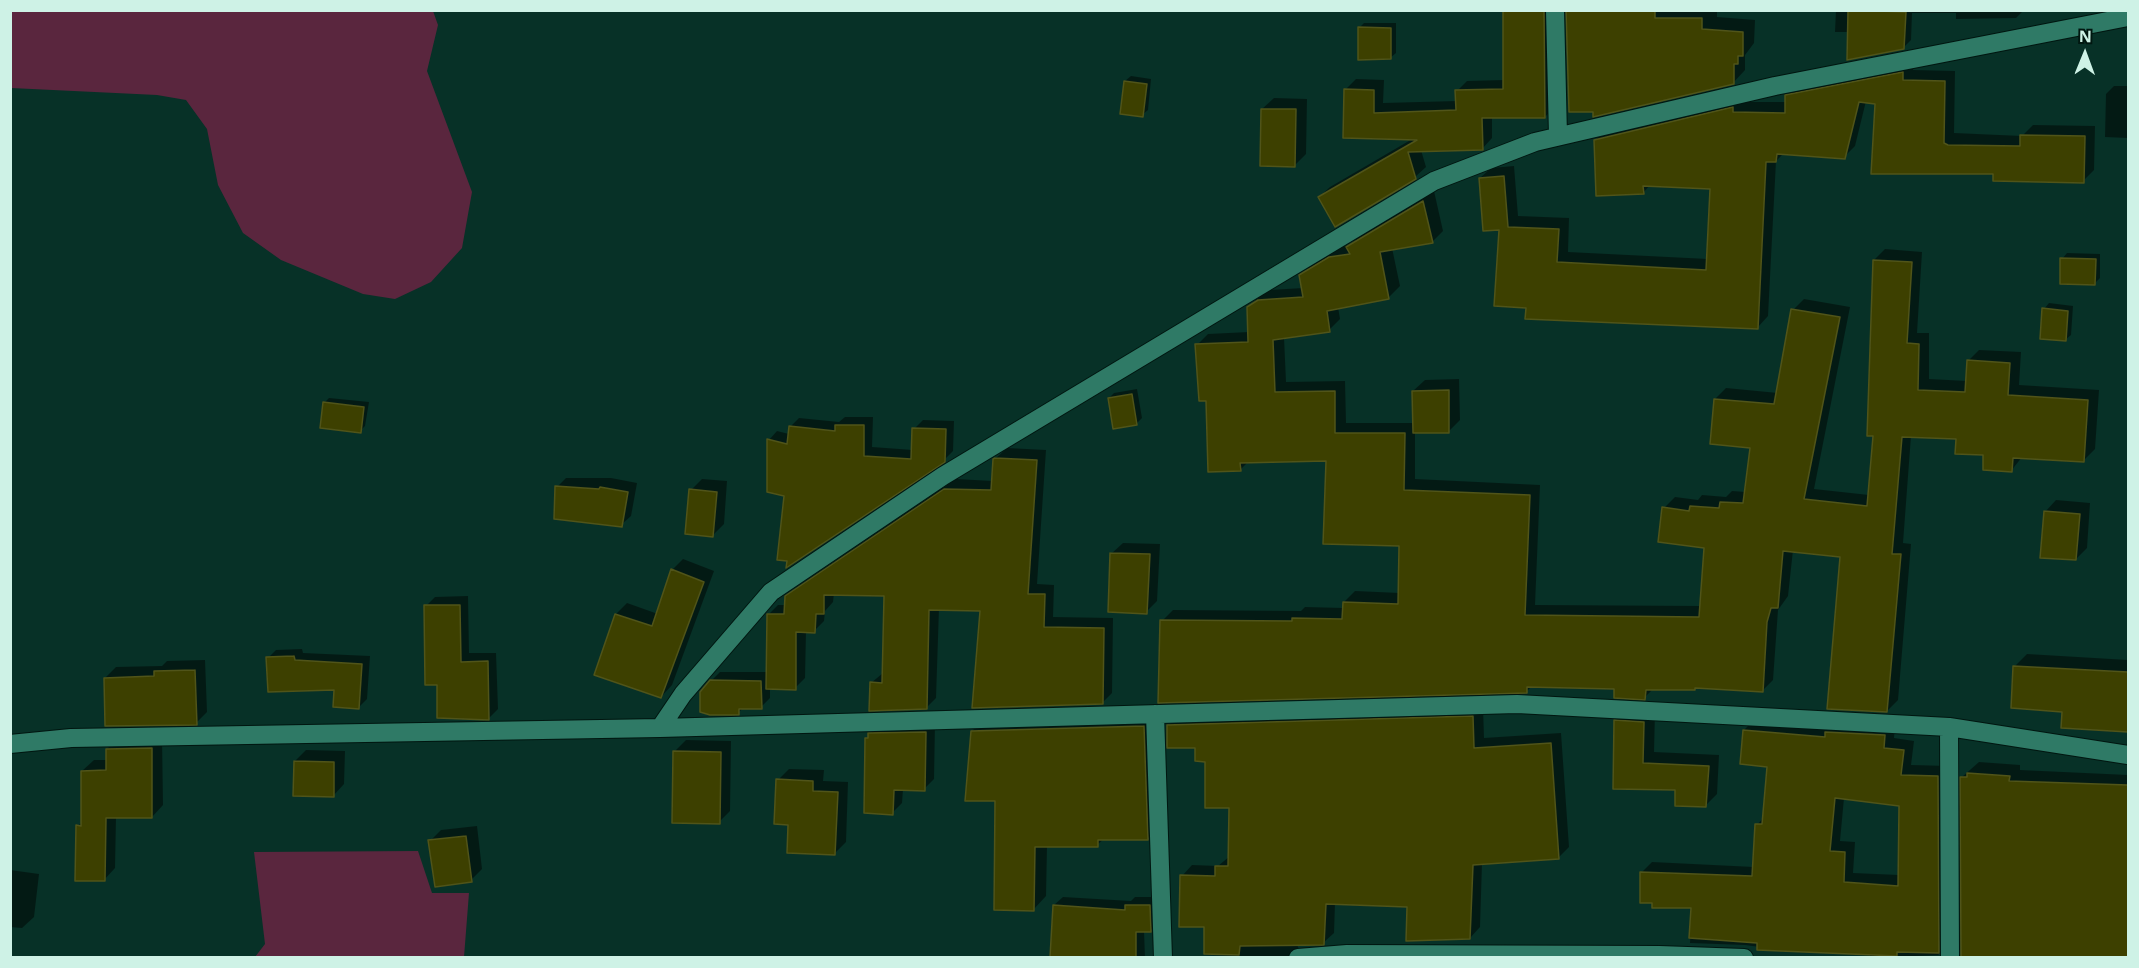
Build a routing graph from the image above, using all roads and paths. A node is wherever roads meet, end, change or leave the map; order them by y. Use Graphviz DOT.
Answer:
graph roads {
  1 [pos="1555,10"];
  2 [pos="2128,17"];
  3 [pos="1557,136"];
  4 [pos="1155,714"];
  5 [pos="1949,727"];
  6 [pos="660,728"];
  7 [pos="10,744"];
  8 [pos="2128,755"];
  9 [pos="1163,957"];
  10 [pos="1298,957"];
  11 [pos="1744,957"];
  12 [pos="1950,957"];
  1 -- 3 [label="street"];
  2 -- 3 [label="street"];
  3 -- 6 [label="street"];
  4 -- 5 [label="street"];
  4 -- 6 [label="street"];
  4 -- 9 [label="street"];
  5 -- 8 [label="street"];
  5 -- 12 [label="street"];
  6 -- 7 [label="street"];
  10 -- 11 [label="street"];
}
